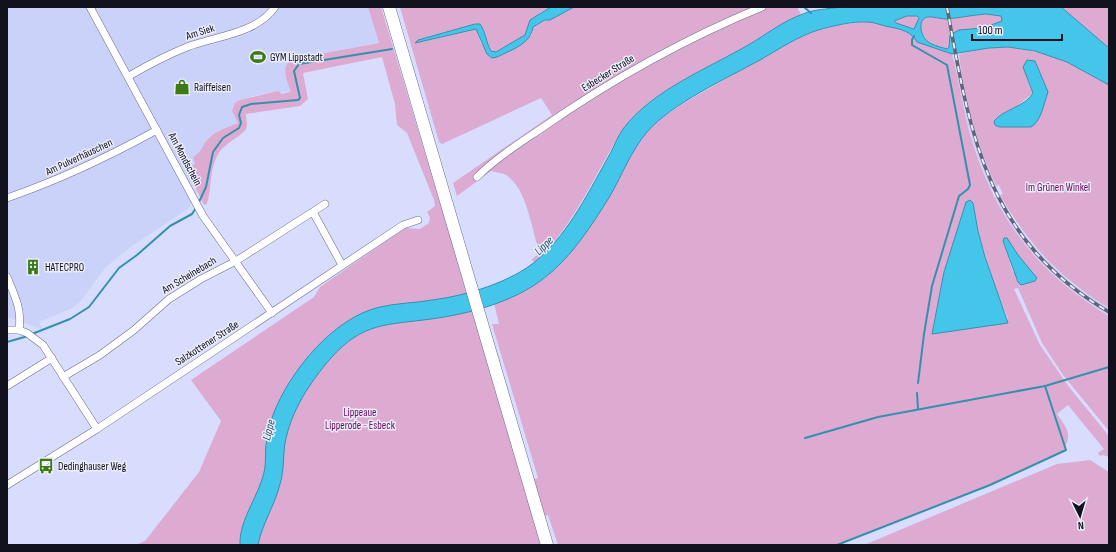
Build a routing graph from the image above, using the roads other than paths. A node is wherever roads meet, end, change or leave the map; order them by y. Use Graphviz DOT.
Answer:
graph roads {
  1 [pos="90,7"];
  2 [pos="276,7"];
  3 [pos="389,7"];
  4 [pos="396,7"];
  5 [pos="762,7"];
  6 [pos="129,76"];
  7 [pos="157,130"];
  8 [pos="477,178"];
  9 [pos="7,198"];
  10 [pos="325,204"];
  11 [pos="312,212"];
  12 [pos="418,220"];
  13 [pos="466,256"];
  14 [pos="236,261"];
  15 [pos="342,266"];
  16 [pos="7,277"];
  17 [pos="272,313"];
  18 [pos="7,330"];
  19 [pos="19,330"];
  20 [pos="52,358"];
  21 [pos="62,377"];
  22 [pos="7,386"];
  23 [pos="97,429"];
  24 [pos="7,485"];
  25 [pos="543,520"];
  26 [pos="547,545"];
  27 [pos="554,545"];
  1 -- 6 [label="street, Am Mondschein"];
  2 -- 6 [label="street, Am Siek"];
  3 -- 13 [label="highway"];
  4 -- 13 [label="highway"];
  5 -- 8 [label="street, Esbecker Straße"];
  6 -- 7 [label="street, Am Mondschein"];
  7 -- 9 [label="street, Am Pulverhäuschen"];
  7 -- 14 [label="street, Am Mondschein"];
  10 -- 11 [label="street, Am Scheinebach"];
  11 -- 14 [label="street, Am Scheinebach"];
  11 -- 15 [label="street"];
  12 -- 15 [label="street, Salzkottener Straße"];
  13 -- 25 [label="highway"];
  14 -- 17 [label="street, Am Mondschein"];
  14 -- 21 [label="street, Am Scheinebach"];
  15 -- 17 [label="street, Salzkottener Straße"];
  16 -- 19 [label="street"];
  17 -- 23 [label="street, Salzkottener Straße"];
  18 -- 19 [label="street"];
  19 -- 20 [label="street"];
  20 -- 21 [label="street"];
  20 -- 22 [label="street"];
  21 -- 23 [label="street"];
  23 -- 24 [label="street, Salzkottener Straße"];
  25 -- 26 [label="highway"];
  25 -- 27 [label="highway"];
}
